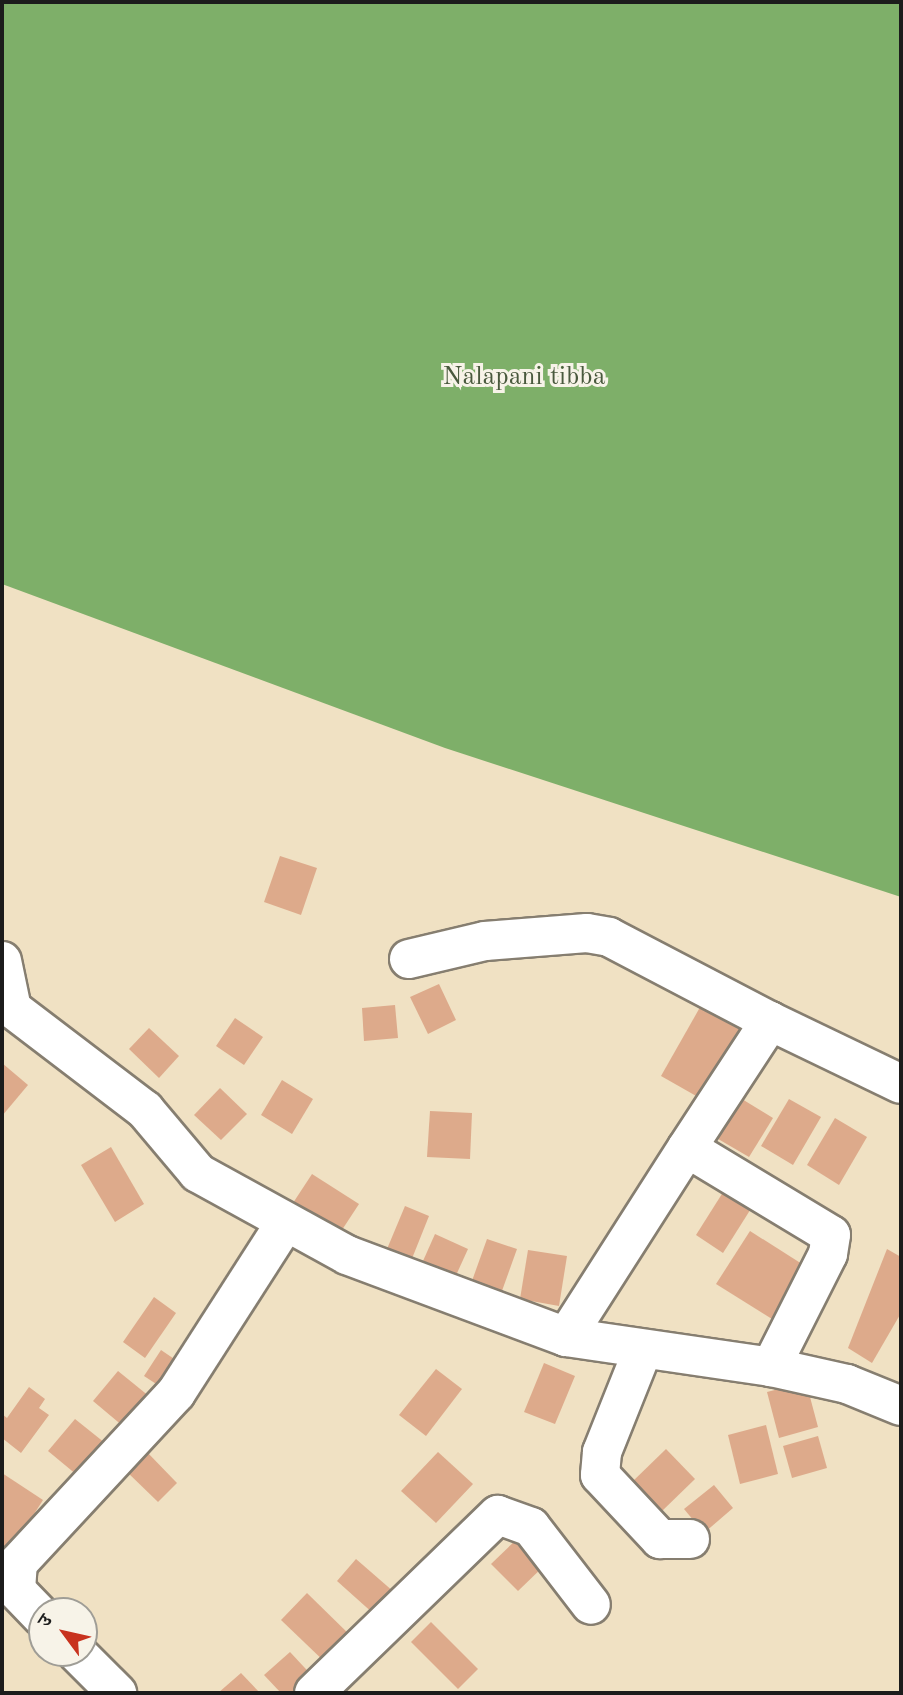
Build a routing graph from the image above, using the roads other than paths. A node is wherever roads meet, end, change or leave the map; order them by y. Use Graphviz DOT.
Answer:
graph roads {
  1 [pos="409,959"];
  2 [pos="2,961"];
  3 [pos="7,1003"];
  4 [pos="770,1021"];
  5 [pos="901,1084"];
  6 [pos="687,1148"];
  7 [pos="285,1223"];
  8 [pos="566,1337"];
  9 [pos="642,1352"];
  10 [pos="771,1367"];
  11 [pos="901,1406"];
  12 [pos="690,1539"];
  13 [pos="8,1577"];
  14 [pos="28,1601"];
  15 [pos="591,1605"];
  16 [pos="91,1667"];
  17 [pos="117,1693"];
  18 [pos="314,1693"];
  1 -- 4 [label="street"];
  2 -- 3 [label="street"];
  3 -- 7 [label="street"];
  4 -- 5 [label="street"];
  4 -- 6 [label="street"];
  6 -- 8 [label="street"];
  6 -- 10 [label="street"];
  7 -- 8 [label="street"];
  7 -- 13 [label="street"];
  8 -- 9 [label="street"];
  9 -- 10 [label="street"];
  9 -- 12 [label="street"];
  10 -- 11 [label="street"];
  13 -- 14 [label="street"];
  15 -- 18 [label="street"];
  16 -- 17 [label="street"];
}
